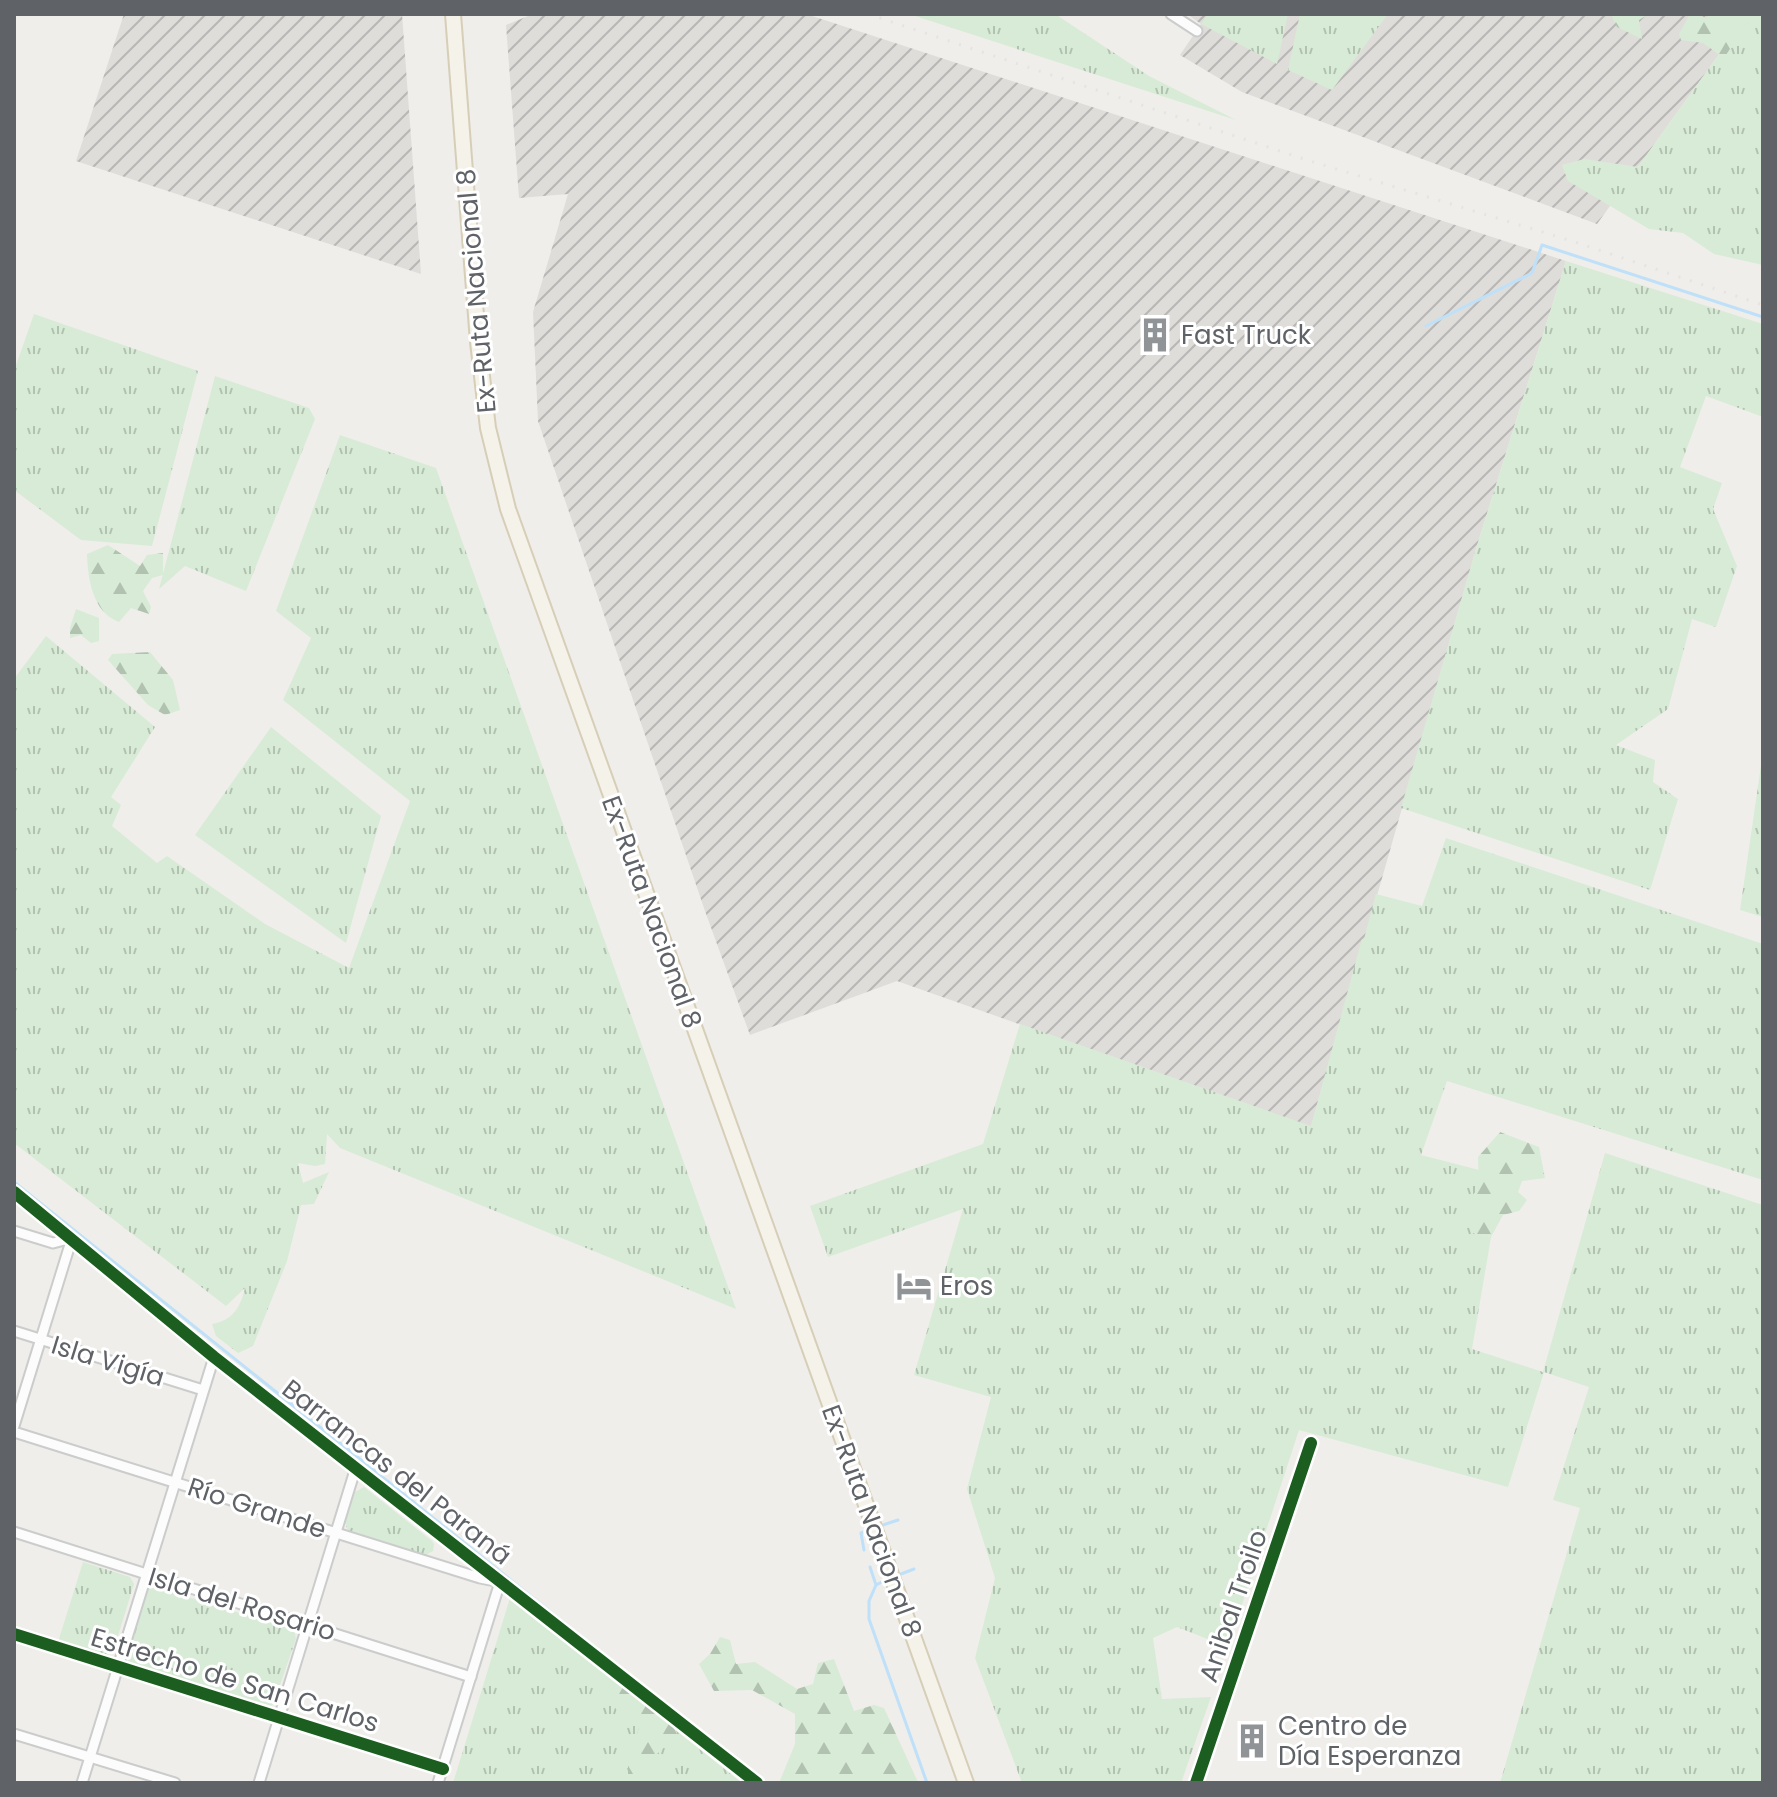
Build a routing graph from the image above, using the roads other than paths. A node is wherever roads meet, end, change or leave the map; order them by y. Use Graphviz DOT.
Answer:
graph roads {
  1 [pos="453,14"];
  2 [pos="1171,14"];
  3 [pos="1197,31"];
  4 [pos="14,1192"];
  5 [pos="14,1231"];
  6 [pos="72,1238"];
  7 [pos="14,1331"];
  8 [pos="40,1340"];
  9 [pos="214,1357"];
  10 [pos="203,1390"];
  11 [pos="14,1426"];
  12 [pos="14,1432"];
  13 [pos="1311,1443"];
  14 [pos="356,1467"];
  15 [pos="175,1482"];
  16 [pos="14,1532"];
  17 [pos="336,1533"];
  18 [pos="146,1574"];
  19 [pos="500,1582"];
  20 [pos="308,1624"];
  21 [pos="14,1634"];
  22 [pos="118,1667"];
  23 [pos="471,1677"];
  24 [pos="280,1718"];
  25 [pos="14,1734"];
  26 [pos="90,1757"];
  27 [pos="443,1769"];
  28 [pos="82,1783"];
  29 [pos="175,1783"];
  30 [pos="259,1783"];
  31 [pos="438,1783"];
  32 [pos="757,1783"];
  33 [pos="966,1783"];
  34 [pos="1196,1783"];
  1 -- 33 [label="main road, Ex-Ruta Nacional 8"];
  2 -- 3 [label="street"];
  4 -- 6 [label="street, Barrancas del Paraná"];
  5 -- 6 [label="street"];
  6 -- 8 [label="street"];
  6 -- 9 [label="street, Barrancas del Paraná"];
  7 -- 8 [label="street, Isla Vigía"];
  8 -- 10 [label="street, Isla Vigía"];
  8 -- 11 [label="street"];
  9 -- 10 [label="street"];
  9 -- 14 [label="street, Barrancas del Paraná"];
  10 -- 15 [label="street"];
  12 -- 15 [label="street, Río Grande"];
  13 -- 34 [label="street, Anibal Troilo"];
  14 -- 17 [label="street"];
  14 -- 19 [label="street, Barrancas del Paraná"];
  15 -- 17 [label="street, Río Grande"];
  15 -- 18 [label="street"];
  16 -- 18 [label="street, Isla del Rosario"];
  17 -- 19 [label="street, Río Grande"];
  17 -- 20 [label="street"];
  18 -- 20 [label="street, Isla del Rosario"];
  18 -- 22 [label="street"];
  19 -- 23 [label="street"];
  19 -- 32 [label="street, Barrancas del Paraná"];
  20 -- 23 [label="street, Isla del Rosario"];
  20 -- 24 [label="street"];
  21 -- 22 [label="street, Estrecho de San Carlos"];
  22 -- 24 [label="street, Estrecho de San Carlos"];
  22 -- 26 [label="street"];
  23 -- 27 [label="street"];
  24 -- 27 [label="street, Estrecho de San Carlos"];
  24 -- 30 [label="street"];
  25 -- 26 [label="street"];
  26 -- 28 [label="street"];
  26 -- 29 [label="street"];
  27 -- 31 [label="street"];
}
